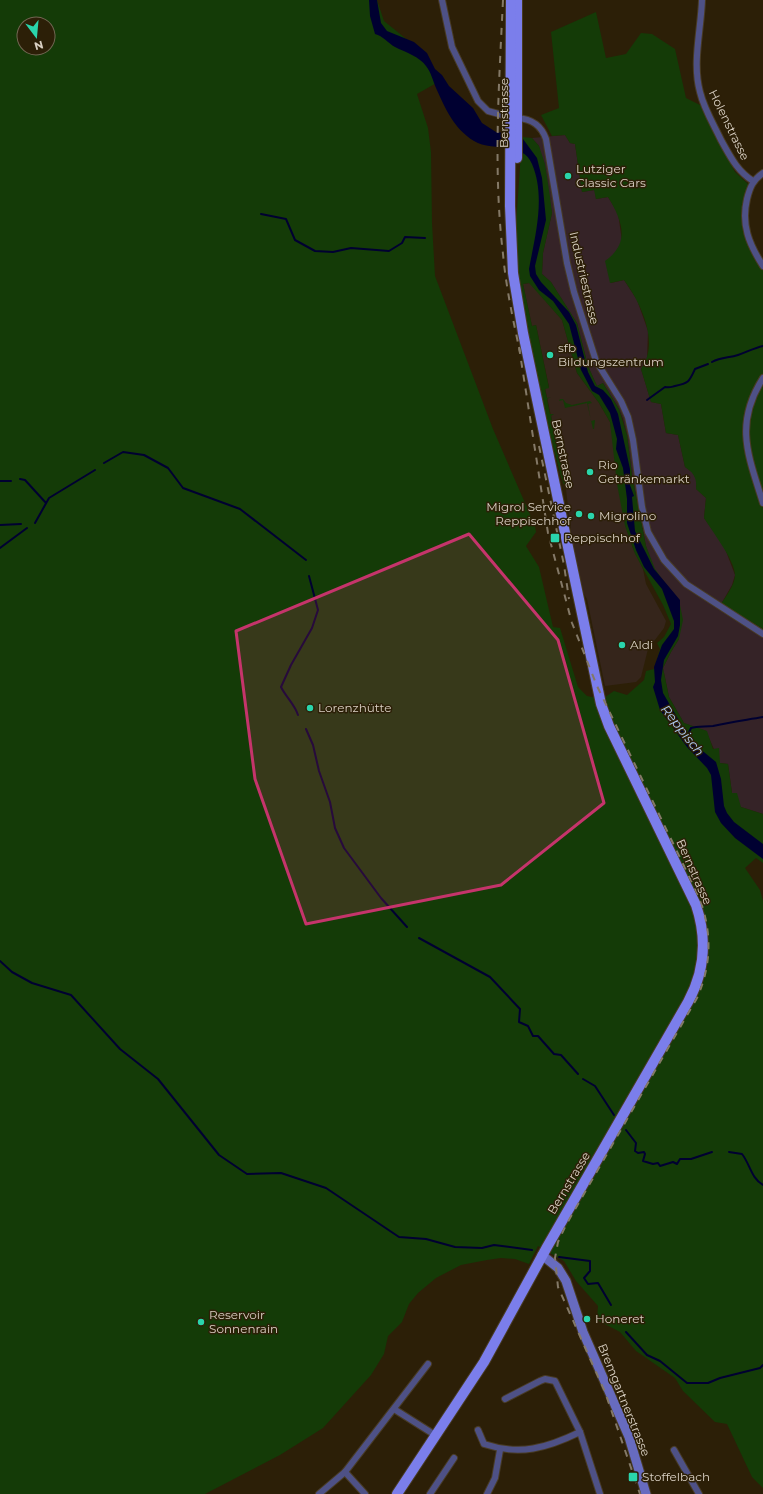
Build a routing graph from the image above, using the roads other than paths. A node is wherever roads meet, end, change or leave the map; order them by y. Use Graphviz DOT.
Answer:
graph roads {
  1 [pos="442,0"];
  2 [pos="511,0"];
  3 [pos="517,0"];
  4 [pos="702,0"];
  5 [pos="514,117"];
  6 [pos="763,173"];
  7 [pos="752,181"];
  8 [pos="763,266"];
  9 [pos="763,378"];
  10 [pos="763,503"];
  11 [pos="763,634"];
  12 [pos="542,1255"];
  13 [pos="428,1364"];
  14 [pos="505,1399"];
  15 [pos="394,1409"];
  16 [pos="478,1430"];
  17 [pos="580,1432"];
  18 [pos="435,1435"];
  19 [pos="500,1450"];
  20 [pos="674,1450"];
  21 [pos="454,1458"];
  22 [pos="345,1472"];
  23 [pos="319,1494"];
  24 [pos="365,1494"];
  25 [pos="397,1494"];
  26 [pos="430,1494"];
  27 [pos="487,1494"];
  28 [pos="600,1494"];
  29 [pos="646,1494"];
  30 [pos="699,1494"];
  1 -- 5 [label="street, Industriestrasse"];
  2 -- 5 [label="main road, Bernstrasse"];
  3 -- 5 [label="main road, Bernstrasse"];
  4 -- 7 [label="street, Holenstrasse"];
  5 -- 11 [label="street, Industriestrasse"];
  5 -- 12 [label="main road, Bernstrasse"];
  6 -- 7 [label="street"];
  7 -- 8 [label="street"];
  9 -- 10 [label="street"];
  12 -- 18 [label="main road, Bernstrasse"];
  12 -- 29 [label="main road, Bremgartnerstrasse"];
  13 -- 15 [label="street"];
  14 -- 17 [label="street"];
  15 -- 18 [label="street"];
  15 -- 22 [label="street"];
  16 -- 19 [label="street"];
  17 -- 19 [label="street"];
  17 -- 28 [label="street"];
  18 -- 25 [label="main road, Bernstrasse"];
  19 -- 27 [label="street"];
  20 -- 30 [label="street"];
  21 -- 26 [label="street"];
  22 -- 23 [label="street"];
  22 -- 24 [label="street"];
}
